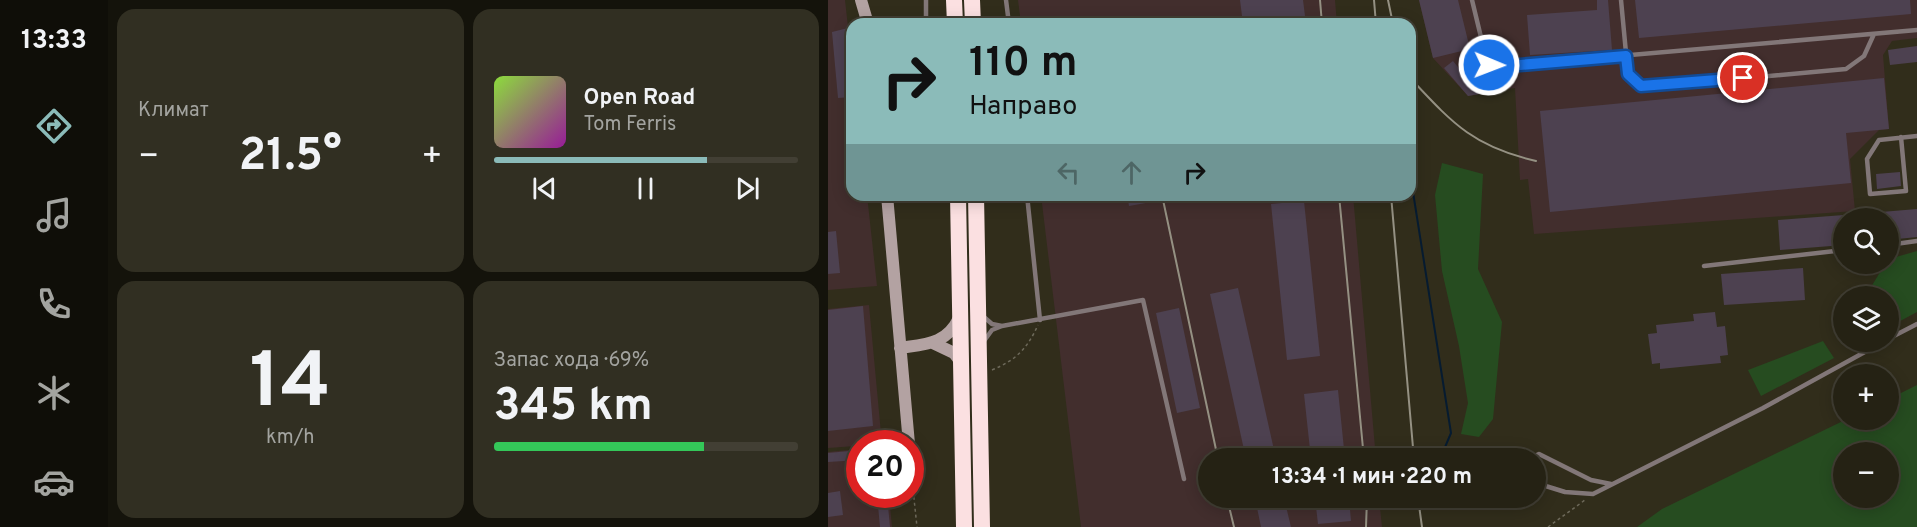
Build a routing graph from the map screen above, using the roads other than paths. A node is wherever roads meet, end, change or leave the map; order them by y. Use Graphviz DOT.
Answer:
graph roads {
  1 [pos="861,0"];
  2 [pos="926,0"];
  3 [pos="954,0"];
  4 [pos="972,0"];
  5 [pos="1006,0"];
  6 [pos="1472,0"];
  7 [pos="1621,0"];
  8 [pos="866,18"];
  9 [pos="926,18"];
  10 [pos="955,18"];
  11 [pos="973,18"];
  12 [pos="1008,18"];
  13 [pos="1917,30"];
  14 [pos="1874,33"];
  15 [pos="1626,56"];
  16 [pos="1917,136"];
  17 [pos="1901,137"];
  18 [pos="888,201"];
  19 [pos="958,201"];
  20 [pos="976,201"];
  21 [pos="1028,201"];
  22 [pos="1917,241"];
  23 [pos="1899,243"];
  24 [pos="1833,251"];
  25 [pos="1704,266"];
  26 [pos="979,308"];
  27 [pos="961,314"];
  28 [pos="1040,320"];
  29 [pos="1917,324"];
  30 [pos="1002,326"];
  31 [pos="1899,333"];
  32 [pos="933,343"];
  33 [pos="900,348"];
  34 [pos="980,352"];
  35 [pos="1864,352"];
  36 [pos="962,364"];
  37 [pos="908,430"];
  38 [pos="1546,458"];
  39 [pos="1184,479"];
  40 [pos="1617,484"];
  41 [pos="1546,486"];
  42 [pos="964,527"];
  43 [pos="982,527"];
  1 -- 8 [label="street"];
  2 -- 9 [label="lane"];
  3 -- 10 [label="highway"];
  4 -- 11 [label="highway"];
  5 -- 12 [label="lane"];
  6 -- 15 [label="lane"];
  7 -- 15 [label="lane"];
  13 -- 14 [label="lane"];
  14 -- 15 [label="lane"];
  14 -- 15 [label="lane"];
  16 -- 17 [label="lane"];
  17 -- 17 [label="lane"];
  18 -- 33 [label="street"];
  19 -- 27 [label="highway"];
  20 -- 26 [label="highway"];
  21 -- 28 [label="lane"];
  22 -- 23 [label="lane"];
  24 -- 25 [label="lane"];
  26 -- 30 [label="lane"];
  26 -- 34 [label="highway"];
  27 -- 32 [label="street"];
  27 -- 36 [label="highway"];
  28 -- 30 [label="lane"];
  28 -- 39 [label="lane"];
  29 -- 31 [label="lane"];
  30 -- 34 [label="lane"];
  32 -- 33 [label="street"];
  32 -- 36 [label="street"];
  33 -- 37 [label="street"];
  34 -- 43 [label="highway"];
  35 -- 40 [label="lane"];
  36 -- 42 [label="highway"];
  38 -- 40 [label="lane"];
  40 -- 41 [label="lane"];
}
